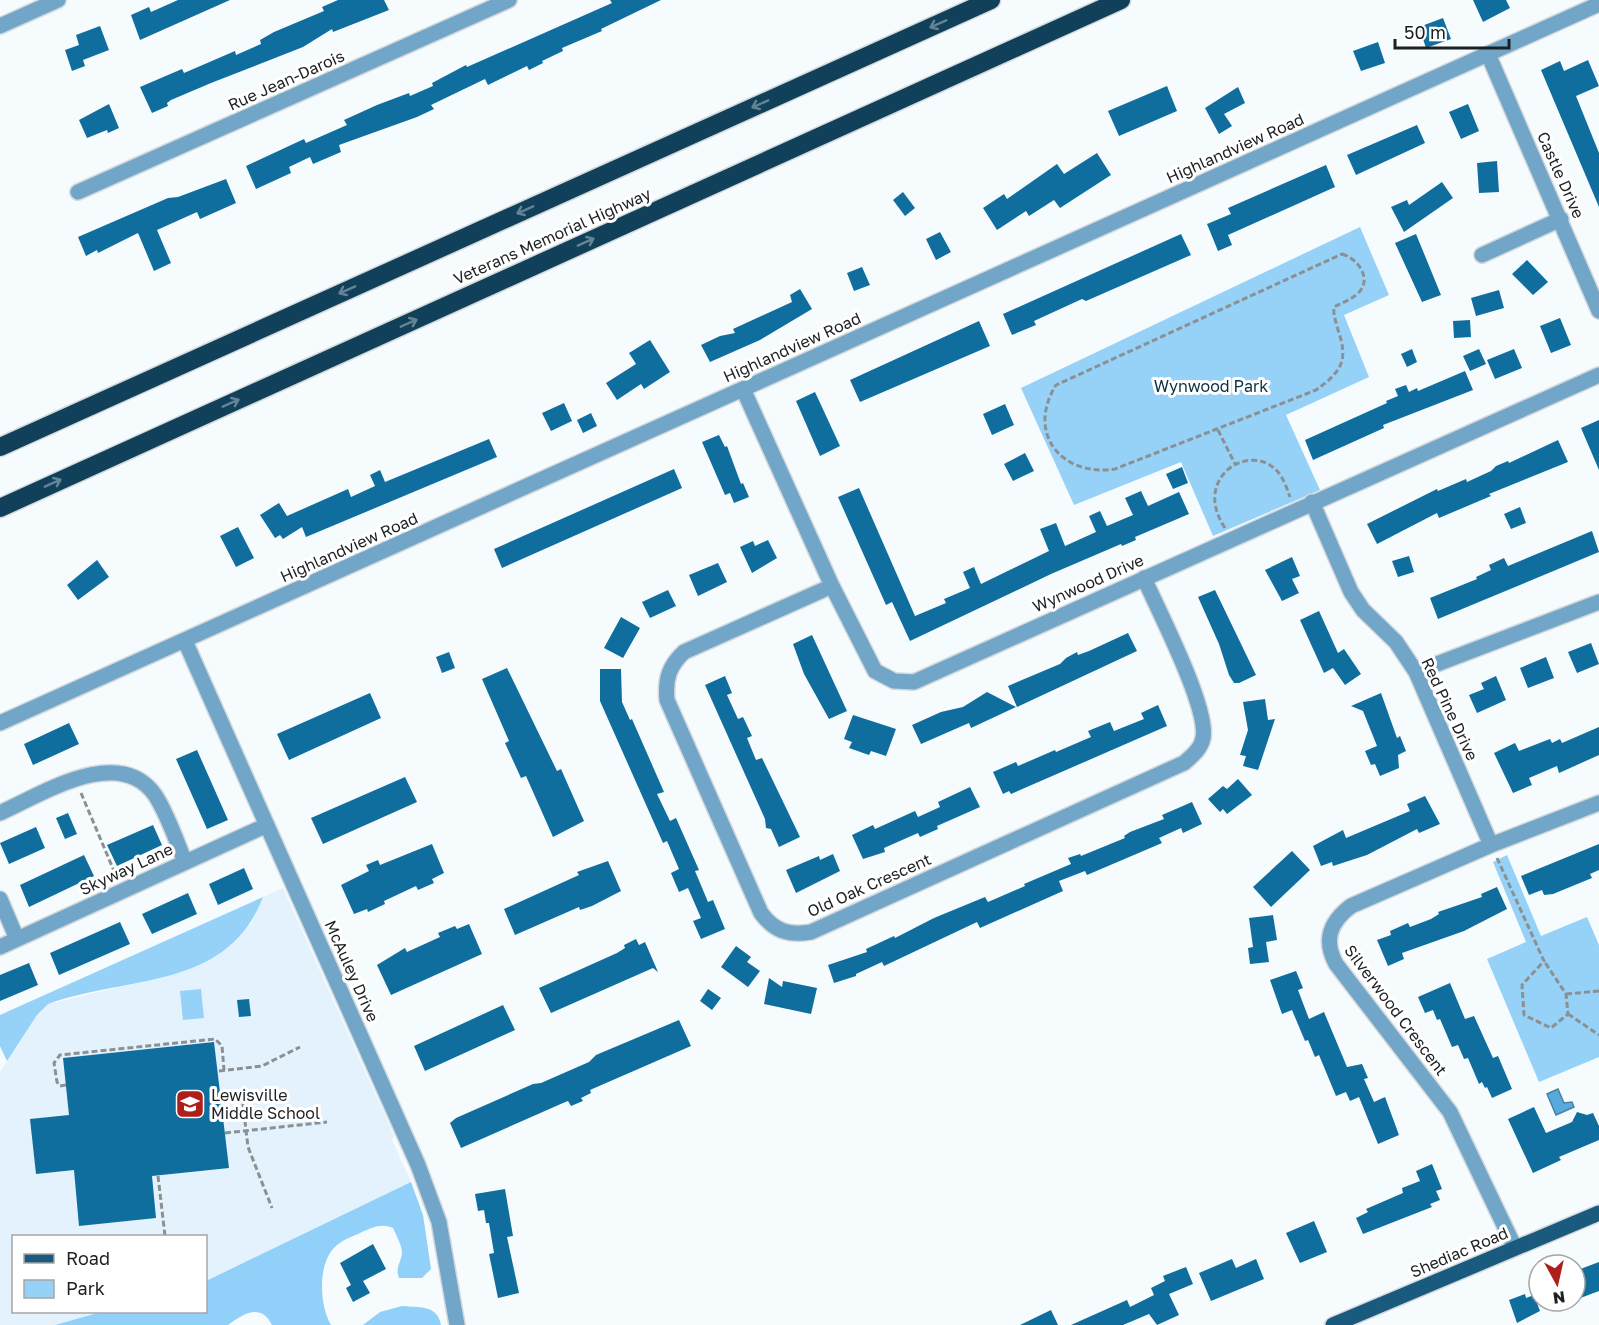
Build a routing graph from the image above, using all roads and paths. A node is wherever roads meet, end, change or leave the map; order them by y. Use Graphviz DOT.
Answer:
graph roads {
  1 [pos="58,0"];
  2 [pos="509,0"];
  3 [pos="991,0"];
  4 [pos="1121,0"];
  5 [pos="1599,4"];
  6 [pos="23,8"];
  7 [pos="0,26"];
  8 [pos="1488,54"];
  9 [pos="78,192"];
  10 [pos="1561,219"];
  11 [pos="1482,255"];
  12 [pos="1599,311"];
  13 [pos="1599,375"];
  14 [pos="743,389"];
  15 [pos="1218,430"];
  16 [pos="0,447"];
  17 [pos="1234,464"];
  18 [pos="1312,502"];
  19 [pos="0,508"];
  20 [pos="1296,510"];
  21 [pos="1232,538"];
  22 [pos="1144,578"];
  23 [pos="832,586"];
  24 [pos="1599,602"];
  25 [pos="185,641"];
  26 [pos="1416,672"];
  27 [pos="0,723"];
  28 [pos="76,780"];
  29 [pos="1599,803"];
  30 [pos="0,813"];
  31 [pos="267,825"];
  32 [pos="1491,845"];
  33 [pos="185,862"];
  34 [pos="122,891"];
  35 [pos="0,899"];
  36 [pos="17,939"];
  37 [pos="0,947"];
  38 [pos="1544,961"];
  39 [pos="1599,991"];
  40 [pos="1566,994"];
  41 [pos="1568,1014"];
  42 [pos="1599,1035"];
  43 [pos="300,1047"];
  44 [pos="224,1070"];
  45 [pos="219,1071"];
  46 [pos="66,1085"];
  47 [pos="222,1099"];
  48 [pos="327,1122"];
  49 [pos="246,1131"];
  50 [pos="225,1133"];
  51 [pos="158,1176"];
  52 [pos="272,1208"];
  53 [pos="1599,1214"];
  54 [pos="165,1235"];
  55 [pos="1515,1248"];
  56 [pos="457,1325"];
  57 [pos="1333,1325"];
  1 -- 6 [label="street"];
  2 -- 9 [label="street, Rue Jean-Darois"];
  3 -- 16 [label="highway, Veterans Memorial Highway, one-way"];
  19 -- 4 [label="highway, Veterans Memorial Highway, one-way"];
  5 -- 8 [label="street, Highlandview Road"];
  6 -- 7 [label="street"];
  8 -- 10 [label="street, Castle Drive"];
  8 -- 14 [label="street, Highlandview Road"];
  10 -- 11 [label="street"];
  10 -- 12 [label="street, Castle Drive"];
  13 -- 18 [label="street, Wynwood Drive"];
  14 -- 23 [label="street, Wynwood Drive"];
  14 -- 25 [label="street, Highlandview Road"];
  15 -- 15 [label="path"];
  15 -- 17 [label="path"];
  17 -- 20 [label="path"];
  17 -- 21 [label="path"];
  18 -- 20 [label="street, Wynwood Drive"];
  18 -- 26 [label="street, Red Pine Drive"];
  20 -- 21 [label="street, Wynwood Drive"];
  21 -- 22 [label="street, Wynwood Drive"];
  22 -- 23 [label="street, Wynwood Drive"];
  22 -- 23 [label="street, Old Oak Crescent"];
  24 -- 26 [label="street"];
  25 -- 27 [label="street, Highlandview Road"];
  25 -- 31 [label="street, McAuley Drive"];
  26 -- 32 [label="street, Red Pine Drive"];
  28 -- 30 [label="street"];
  28 -- 33 [label="street"];
  28 -- 34 [label="path"];
  29 -- 32 [label="street, Silverwood Crescent"];
  31 -- 33 [label="street, Skyway Lane"];
  31 -- 56 [label="street, McAuley Drive"];
  32 -- 38 [label="path"];
  32 -- 55 [label="street, Silverwood Crescent"];
  33 -- 34 [label="street, Skyway Lane"];
  34 -- 36 [label="street, Skyway Lane"];
  35 -- 36 [label="street"];
  36 -- 37 [label="street, Skyway Lane"];
  38 -- 40 [label="path"];
  38 -- 41 [label="path"];
  39 -- 40 [label="path"];
  40 -- 41 [label="path"];
  41 -- 42 [label="path"];
  43 -- 44 [label="path"];
  44 -- 45 [label="path"];
  44 -- 46 [label="path"];
  47 -- 49 [label="path"];
  48 -- 49 [label="path"];
  49 -- 50 [label="path"];
  49 -- 52 [label="path"];
  51 -- 54 [label="path"];
  53 -- 55 [label="main road, Shediac Road"];
  55 -- 57 [label="main road, Shediac Road"];
}
